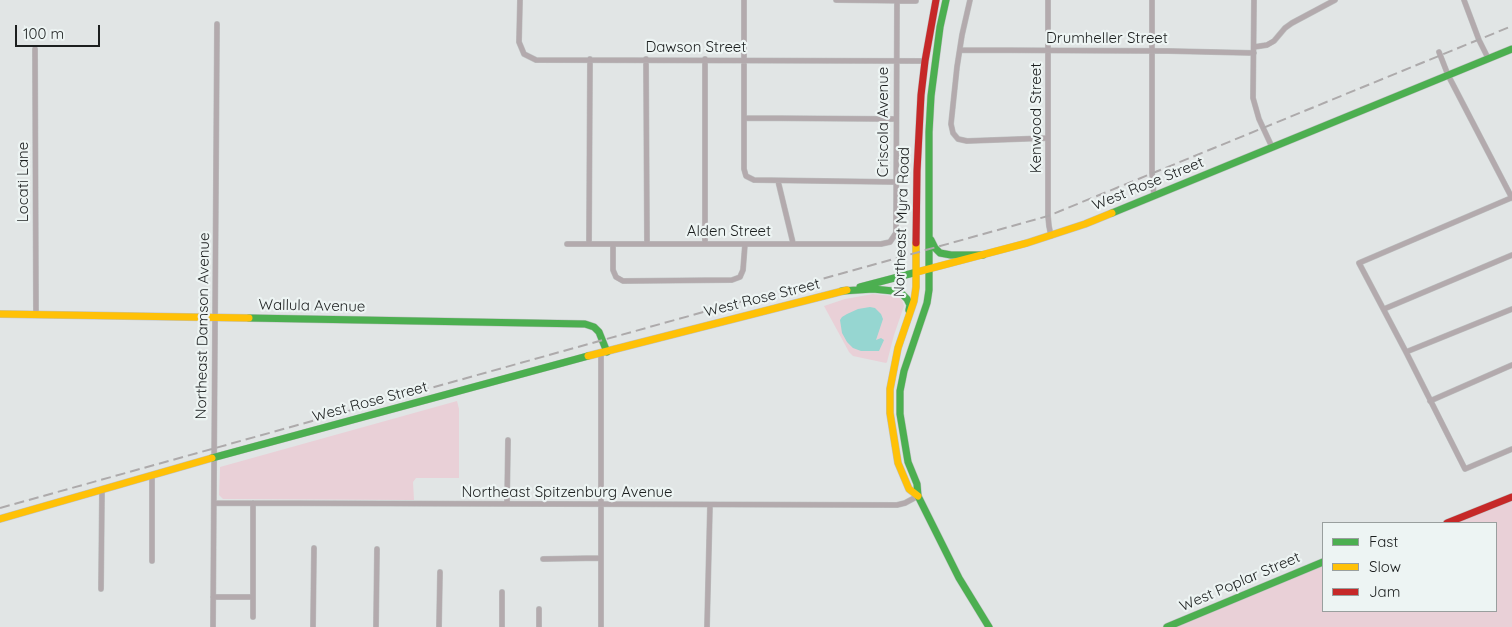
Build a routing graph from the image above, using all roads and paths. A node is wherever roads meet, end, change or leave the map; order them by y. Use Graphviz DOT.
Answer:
graph roads {
  1 [pos="520,0"];
  2 [pos="744,0"];
  3 [pos="836,0"];
  4 [pos="936,0"];
  5 [pos="946,0"];
  6 [pos="970,0"];
  7 [pos="1048,0"];
  8 [pos="1152,0"];
  9 [pos="1254,0"];
  10 [pos="1335,0"];
  11 [pos="1464,0"];
  12 [pos="897,1"];
  13 [pos="916,1"];
  14 [pos="217,24"];
  15 [pos="35,49"];
  16 [pos="1512,49"];
  17 [pos="960,50"];
  18 [pos="1048,50"];
  19 [pos="1254,50"];
  20 [pos="1152,51"];
  21 [pos="1439,52"];
  22 [pos="1488,58"];
  23 [pos="590,59"];
  24 [pos="646,59"];
  25 [pos="705,60"];
  26 [pos="744,60"];
  27 [pos="896,60"];
  28 [pos="925,61"];
  29 [pos="1448,75"];
  30 [pos="744,118"];
  31 [pos="896,119"];
  32 [pos="1048,138"];
  33 [pos="1272,147"];
  34 [pos="778,181"];
  35 [pos="896,182"];
  36 [pos="1154,196"];
  37 [pos="1512,198"];
  38 [pos="1052,236"];
  39 [pos="930,238"];
  40 [pos="890,242"];
  41 [pos="792,243"];
  42 [pos="567,244"];
  43 [pos="589,244"];
  44 [pos="614,244"];
  45 [pos="647,244"];
  46 [pos="705,244"];
  47 [pos="745,244"];
  48 [pos="983,255"];
  49 [pos="1512,255"];
  50 [pos="930,269"];
  51 [pos="917,272"];
  52 [pos="842,291"];
  53 [pos="1384,309"];
  54 [pos="1512,309"];
  55 [pos="0,314"];
  56 [pos="36,314"];
  57 [pos="216,318"];
  58 [pos="908,321"];
  59 [pos="604,352"];
  60 [pos="1406,352"];
  61 [pos="1512,365"];
  62 [pos="1430,401"];
  63 [pos="508,440"];
  64 [pos="1512,449"];
  65 [pos="214,458"];
  66 [pos="152,476"];
  67 [pos="102,490"];
  68 [pos="918,496"];
  69 [pos="1512,496"];
  70 [pos="214,503"];
  71 [pos="253,503"];
  72 [pos="507,504"];
  73 [pos="600,505"];
  74 [pos="710,505"];
  75 [pos="0,519"];
  76 [pos="1449,522"];
  77 [pos="314,548"];
  78 [pos="377,549"];
  79 [pos="600,558"];
  80 [pos="543,559"];
  81 [pos="152,561"];
  82 [pos="1322,562"];
  83 [pos="440,572"];
  84 [pos="101,588"];
  85 [pos="502,592"];
  86 [pos="213,597"];
  87 [pos="253,597"];
  88 [pos="539,610"];
  89 [pos="254,617"];
  90 [pos="213,627"];
  91 [pos="313,627"];
  92 [pos="376,627"];
  93 [pos="440,627"];
  94 [pos="502,627"];
  95 [pos="539,627"];
  96 [pos="601,627"];
  97 [pos="707,627"];
  98 [pos="989,627"];
  99 [pos="1167,627"];
  1 -- 23 [label="street, Dawson Street"];
  2 -- 26 [label="street"];
  3 -- 12 [label="street"];
  4 -- 28 [label="main road, Northeast Myra Road"];
  5 -- 39 [label="main road, Northeast Myra Road"];
  6 -- 17 [label="street"];
  7 -- 18 [label="street, Kenwood Street"];
  8 -- 20 [label="street"];
  9 -- 19 [label="street"];
  10 -- 19 [label="street, Drumheller Street"];
  11 -- 22 [label="street"];
  12 -- 13 [label="street"];
  12 -- 27 [label="street, Criscola Avenue"];
  14 -- 57 [label="street, Northeast Damson Avenue"];
  15 -- 56 [label="street, Locati Lane"];
  16 -- 22 [label="main road, West Rose Street"];
  17 -- 18 [label="street, Drumheller Street"];
  17 -- 32 [label="street"];
  18 -- 20 [label="street, Drumheller Street"];
  18 -- 32 [label="street, Kenwood Street"];
  19 -- 20 [label="street, Drumheller Street"];
  19 -- 33 [label="street"];
  20 -- 36 [label="street"];
  21 -- 29 [label="street"];
  22 -- 29 [label="main road, West Rose Street"];
  23 -- 24 [label="street, Dawson Street"];
  23 -- 43 [label="street"];
  24 -- 25 [label="street, Dawson Street"];
  24 -- 45 [label="street"];
  25 -- 26 [label="street, Dawson Street"];
  25 -- 46 [label="street"];
  26 -- 27 [label="street, Dawson Street"];
  26 -- 30 [label="street"];
  27 -- 28 [label="street, Dawson Street"];
  27 -- 31 [label="street, Criscola Avenue"];
  28 -- 51 [label="main road, Northeast Myra Road"];
  29 -- 33 [label="main road, West Rose Street"];
  29 -- 37 [label="street"];
  30 -- 31 [label="street"];
  30 -- 34 [label="street"];
  31 -- 35 [label="street, Criscola Avenue"];
  32 -- 38 [label="street, Kenwood Street"];
  33 -- 36 [label="main road, West Rose Street"];
  34 -- 35 [label="street"];
  34 -- 41 [label="street"];
  35 -- 40 [label="street, Criscola Avenue"];
  36 -- 38 [label="main road, West Rose Street"];
  37 -- 53 [label="street"];
  38 -- 48 [label="main road, West Rose Street"];
  39 -- 48 [label="main road"];
  39 -- 50 [label="main road, Northeast Myra Road"];
  40 -- 41 [label="street, Alden Street"];
  41 -- 47 [label="street, Alden Street"];
  42 -- 43 [label="street, Alden Street"];
  43 -- 44 [label="street, Alden Street"];
  44 -- 45 [label="street, Alden Street"];
  44 -- 47 [label="street"];
  45 -- 46 [label="street, Alden Street"];
  46 -- 47 [label="street, Alden Street"];
  48 -- 50 [label="main road, West Rose Street"];
  49 -- 53 [label="street"];
  50 -- 51 [label="main road, West Rose Street"];
  50 -- 68 [label="main road, Northeast Myra Road"];
  51 -- 52 [label="main road, West Rose Street"];
  51 -- 58 [label="main road, Northeast Myra Road"];
  52 -- 58 [label="main road"];
  52 -- 59 [label="main road, West Rose Street"];
  53 -- 60 [label="street"];
  54 -- 60 [label="street"];
  55 -- 56 [label="main road, Wallula Avenue"];
  56 -- 57 [label="main road, Wallula Avenue"];
  57 -- 59 [label="main road, Wallula Avenue"];
  57 -- 65 [label="street, Northeast Damson Avenue"];
  58 -- 68 [label="main road, Northeast Myra Road"];
  59 -- 65 [label="main road, West Rose Street"];
  59 -- 73 [label="street"];
  60 -- 62 [label="street"];
  61 -- 62 [label="street"];
  62 -- 64 [label="street"];
  63 -- 72 [label="street"];
  65 -- 66 [label="main road, West Rose Street"];
  65 -- 70 [label="street, Northeast Damson Avenue"];
  66 -- 67 [label="main road, West Rose Street"];
  66 -- 81 [label="street"];
  67 -- 75 [label="main road, West Rose Street"];
  67 -- 84 [label="street"];
  68 -- 74 [label="street, Northeast Spitzenburg Avenue"];
  68 -- 98 [label="main road, Northeast Myra Road"];
  69 -- 76 [label="main road"];
  70 -- 71 [label="street, Northeast Spitzenburg Avenue"];
  70 -- 86 [label="street, Northeast Damson Avenue"];
  71 -- 72 [label="street, Northeast Spitzenburg Avenue"];
  71 -- 87 [label="street"];
  72 -- 73 [label="street, Northeast Spitzenburg Avenue"];
  73 -- 74 [label="street, Northeast Spitzenburg Avenue"];
  73 -- 79 [label="street"];
  74 -- 97 [label="street"];
  77 -- 91 [label="street"];
  78 -- 92 [label="street"];
  79 -- 80 [label="street"];
  79 -- 96 [label="street"];
  82 -- 99 [label="main road, West Poplar Street"];
  83 -- 93 [label="street"];
  85 -- 94 [label="street"];
  86 -- 87 [label="street"];
  86 -- 90 [label="street, Northeast Damson Avenue"];
  87 -- 89 [label="street"];
  88 -- 95 [label="street"];
}
